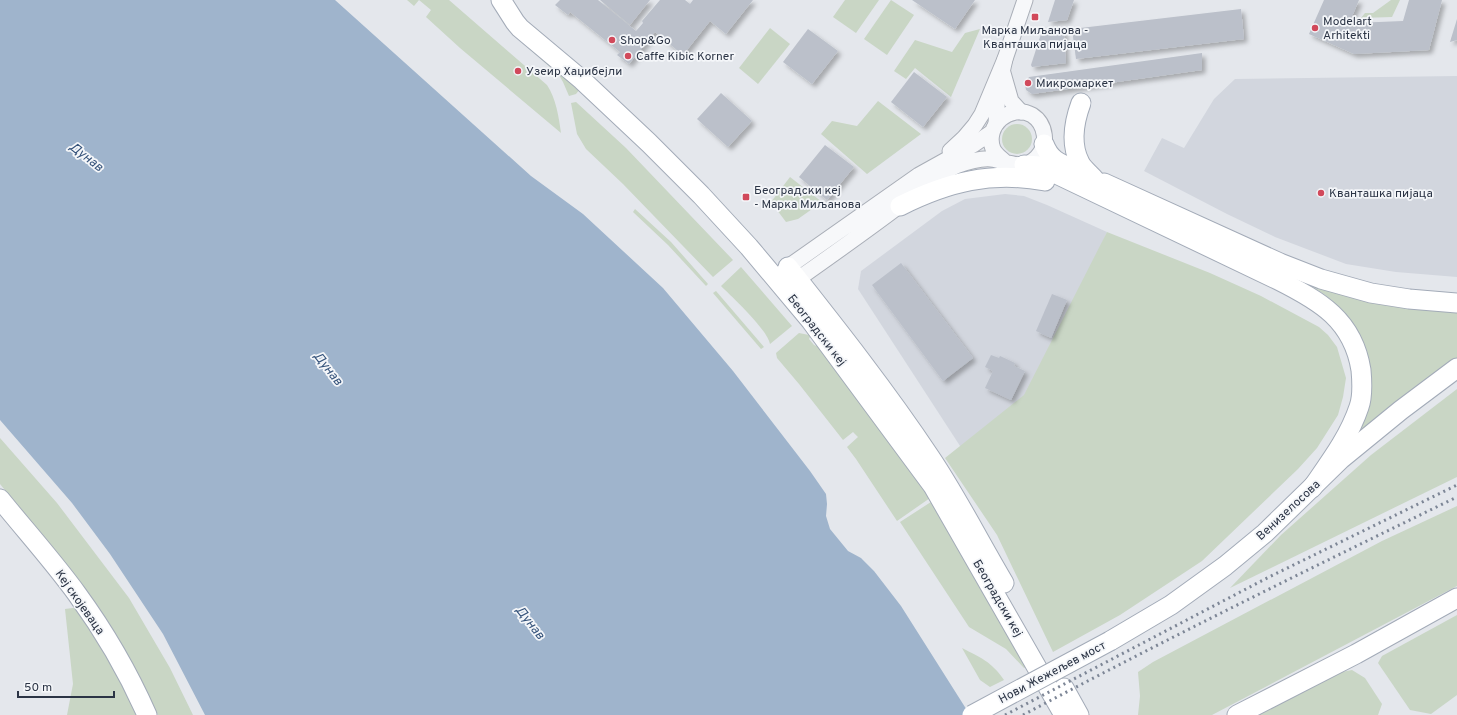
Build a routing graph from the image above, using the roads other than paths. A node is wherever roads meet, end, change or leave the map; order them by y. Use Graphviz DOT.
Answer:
graph roads {
  1 [pos="502,0"];
  2 [pos="1025,0"];
  3 [pos="1004,65"];
  4 [pos="1081,103"];
  5 [pos="1021,112"];
  6 [pos="994,128"];
  7 [pos="1044,144"];
  8 [pos="1006,162"];
  9 [pos="1024,164"];
  10 [pos="932,167"];
  11 [pos="1095,180"];
  12 [pos="1113,201"];
  13 [pos="900,206"];
  14 [pos="789,277"];
  15 [pos="1457,303"];
  16 [pos="1457,368"];
  17 [pos="1457,382"];
  18 [pos="1423,392"];
  19 [pos="1312,488"];
  20 [pos="0,499"];
  21 [pos="1457,598"];
  22 [pos="1110,641"];
  23 [pos="146,715"];
  24 [pos="972,715"];
  25 [pos="1064,715"];
  26 [pos="1079,715"];
  27 [pos="1237,715"];
  1 -- 14 [label="main road, Београдски кеј"];
  2 -- 3 [label="street"];
  3 -- 5 [label="street"];
  3 -- 6 [label="street"];
  3 -- 10 [label="street"];
  4 -- 11 [label="main road"];
  5 -- 6 [label="street"];
  5 -- 7 [label="street"];
  6 -- 8 [label="street"];
  6 -- 10 [label="street"];
  7 -- 9 [label="street"];
  7 -- 11 [label="main road"];
  8 -- 9 [label="street"];
  8 -- 13 [label="street"];
  9 -- 12 [label="main road"];
  10 -- 14 [label="street"];
  11 -- 15 [label="main road"];
  12 -- 13 [label="main road"];
  12 -- 19 [label="main road"];
  13 -- 14 [label="street"];
  14 -- 25 [label="main road, Београдски кеј"];
  14 -- 26 [label="main road, Београдски кеј"];
  16 -- 18 [label="main road, Венизелосова"];
  17 -- 18 [label="main road"];
  18 -- 19 [label="main road, Венизелосова"];
  19 -- 22 [label="main road, Венизелосова"];
  20 -- 23 [label="main road, Кеј скојеваца"];
  21 -- 27 [label="main road"];
  22 -- 24 [label="main road, Нови Жежељев мост, bridge"];
}
